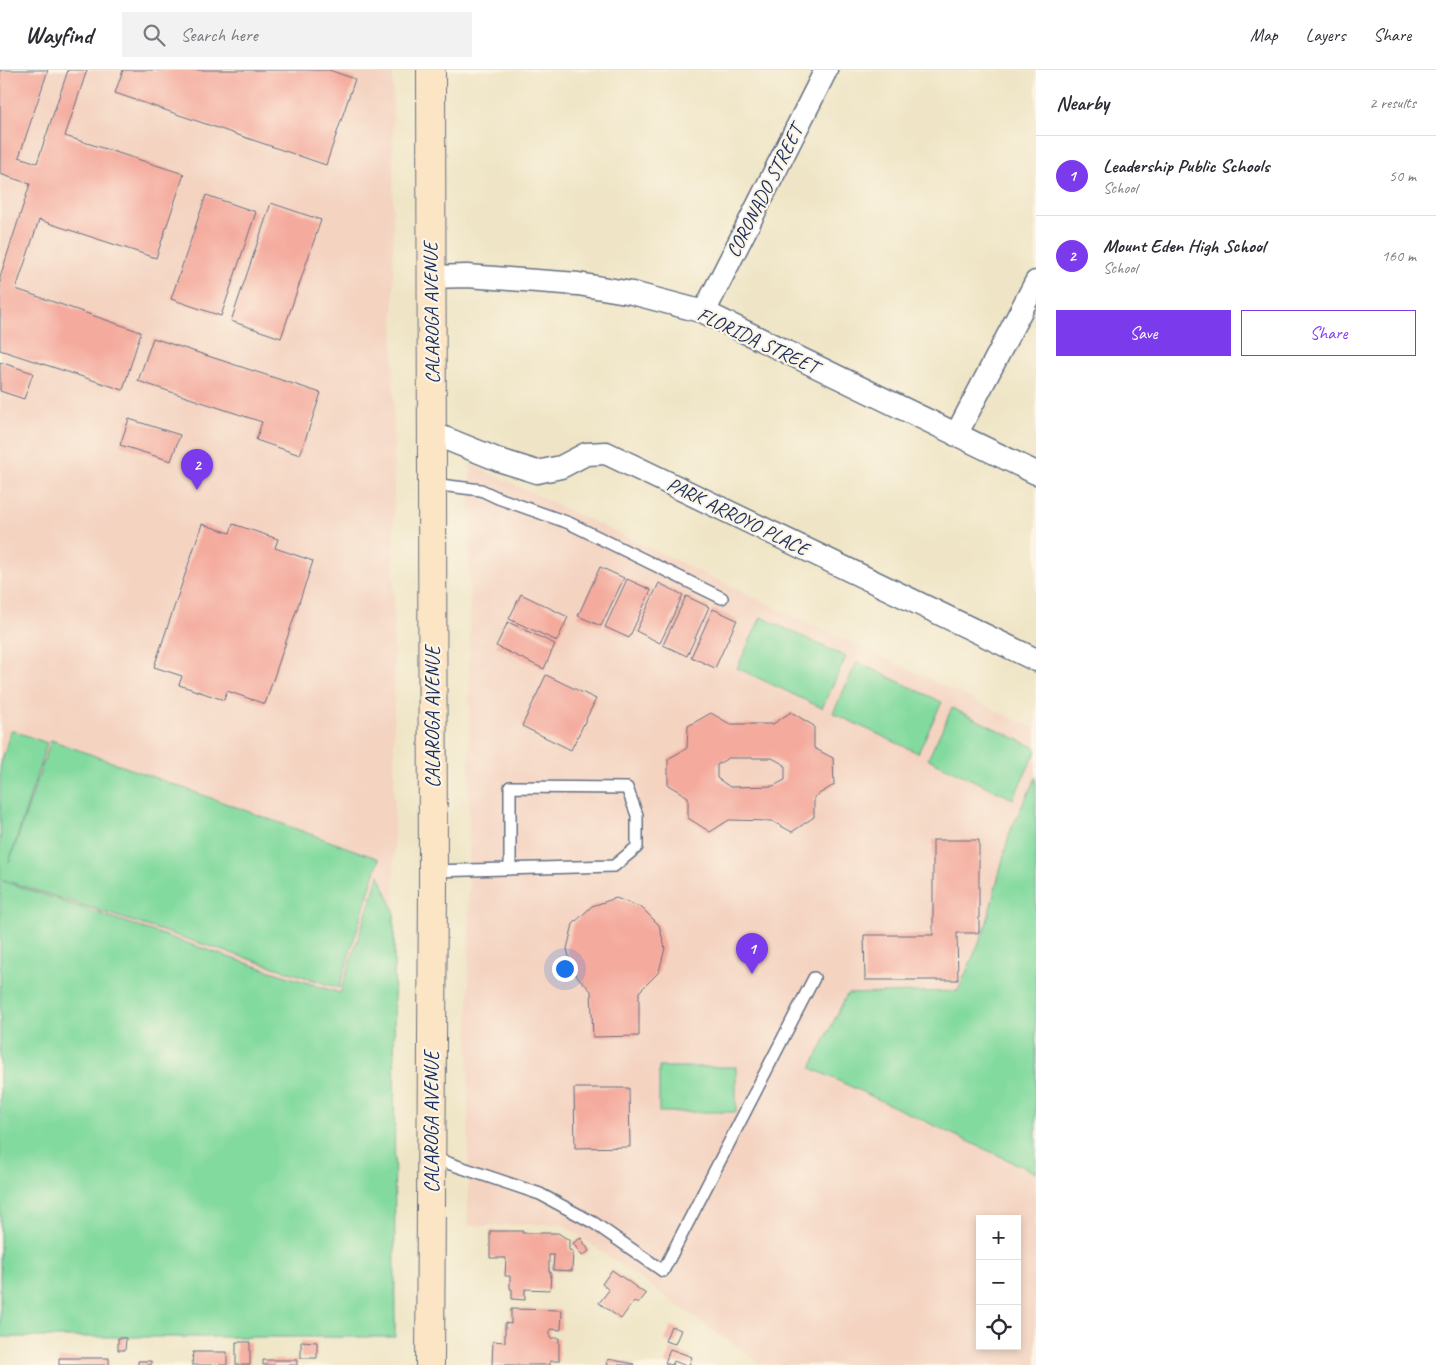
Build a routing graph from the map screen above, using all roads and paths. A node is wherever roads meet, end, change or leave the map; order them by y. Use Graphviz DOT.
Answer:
graph roads {
  1 [pos="431,70"];
  2 [pos="826,70"];
  3 [pos="430,277"];
  4 [pos="1036,282"];
  5 [pos="704,312"];
  6 [pos="432,433"];
  7 [pos="956,435"];
  8 [pos="1036,473"];
  9 [pos="432,484"];
  10 [pos="722,598"];
  11 [pos="1036,660"];
  12 [pos="510,869"];
  13 [pos="432,871"];
  14 [pos="814,978"];
  15 [pos="431,1157"];
  16 [pos="430,1365"];
  1 -- 3 [label="street, CALAROGA AVENUE"];
  2 -- 5 [label="street, CORONADO STREET"];
  3 -- 5 [label="street, FLORIDA STREET"];
  3 -- 6 [label="street, CALAROGA AVENUE"];
  4 -- 7 [label="street"];
  5 -- 7 [label="street, FLORIDA STREET"];
  6 -- 9 [label="street, CALAROGA AVENUE"];
  6 -- 11 [label="street, PARK ARROYO PLACE"];
  7 -- 8 [label="street, FLORIDA STREET"];
  9 -- 10 [label="lane"];
  9 -- 13 [label="street, CALAROGA AVENUE"];
  12 -- 12 [label="lane"];
  12 -- 13 [label="lane"];
  13 -- 15 [label="street, CALAROGA AVENUE"];
  14 -- 15 [label="lane"];
  15 -- 16 [label="street, CALAROGA AVENUE"];
}
